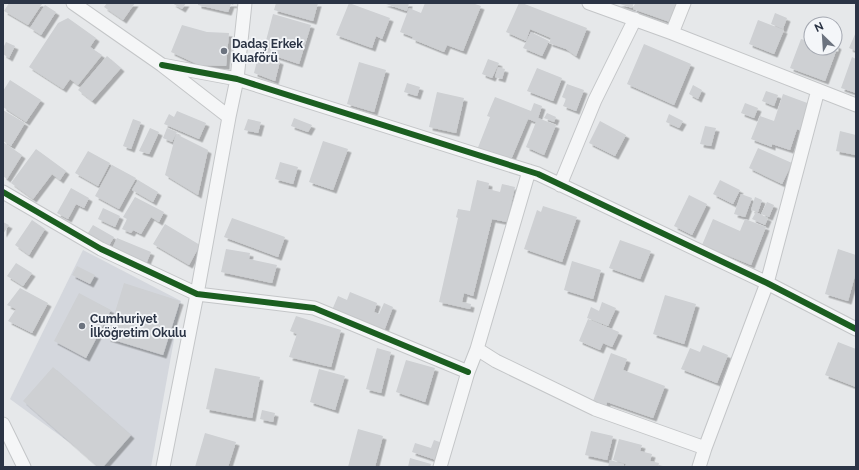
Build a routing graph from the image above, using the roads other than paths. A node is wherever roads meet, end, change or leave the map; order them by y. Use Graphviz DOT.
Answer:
graph roads {
  1 [pos="73,3"];
  2 [pos="244,3"];
  3 [pos="589,3"];
  4 [pos="684,3"];
  5 [pos="634,18"];
  6 [pos="672,33"];
  7 [pos="162,65"];
  8 [pos="237,79"];
  9 [pos="818,90"];
  10 [pos="856,105"];
  11 [pos="229,117"];
  12 [pos="529,171"];
  13 [pos="560,184"];
  14 [pos="3,192"];
  15 [pos="767,283"];
  16 [pos="197,294"];
  17 [pos="856,329"];
  18 [pos="477,349"];
  19 [pos="468,372"];
  20 [pos="3,424"];
  21 [pos="705,448"];
  22 [pos="24,467"];
  23 [pos="163,467"];
  24 [pos="440,467"];
  25 [pos="699,467"];
  1 -- 7 [label="street"];
  2 -- 8 [label="street"];
  3 -- 5 [label="street"];
  4 -- 6 [label="street"];
  5 -- 6 [label="street"];
  5 -- 13 [label="street"];
  6 -- 9 [label="street"];
  7 -- 8 [label="street"];
  7 -- 11 [label="street"];
  8 -- 11 [label="street"];
  8 -- 12 [label="street"];
  9 -- 10 [label="street"];
  9 -- 15 [label="street"];
  11 -- 16 [label="street"];
  12 -- 13 [label="street"];
  12 -- 18 [label="street"];
  13 -- 15 [label="street"];
  14 -- 16 [label="street"];
  15 -- 17 [label="street"];
  15 -- 21 [label="street"];
  16 -- 19 [label="street"];
  16 -- 23 [label="street"];
  18 -- 19 [label="street"];
  18 -- 21 [label="street"];
  19 -- 24 [label="street"];
  20 -- 22 [label="street"];
  21 -- 25 [label="street"];
}
